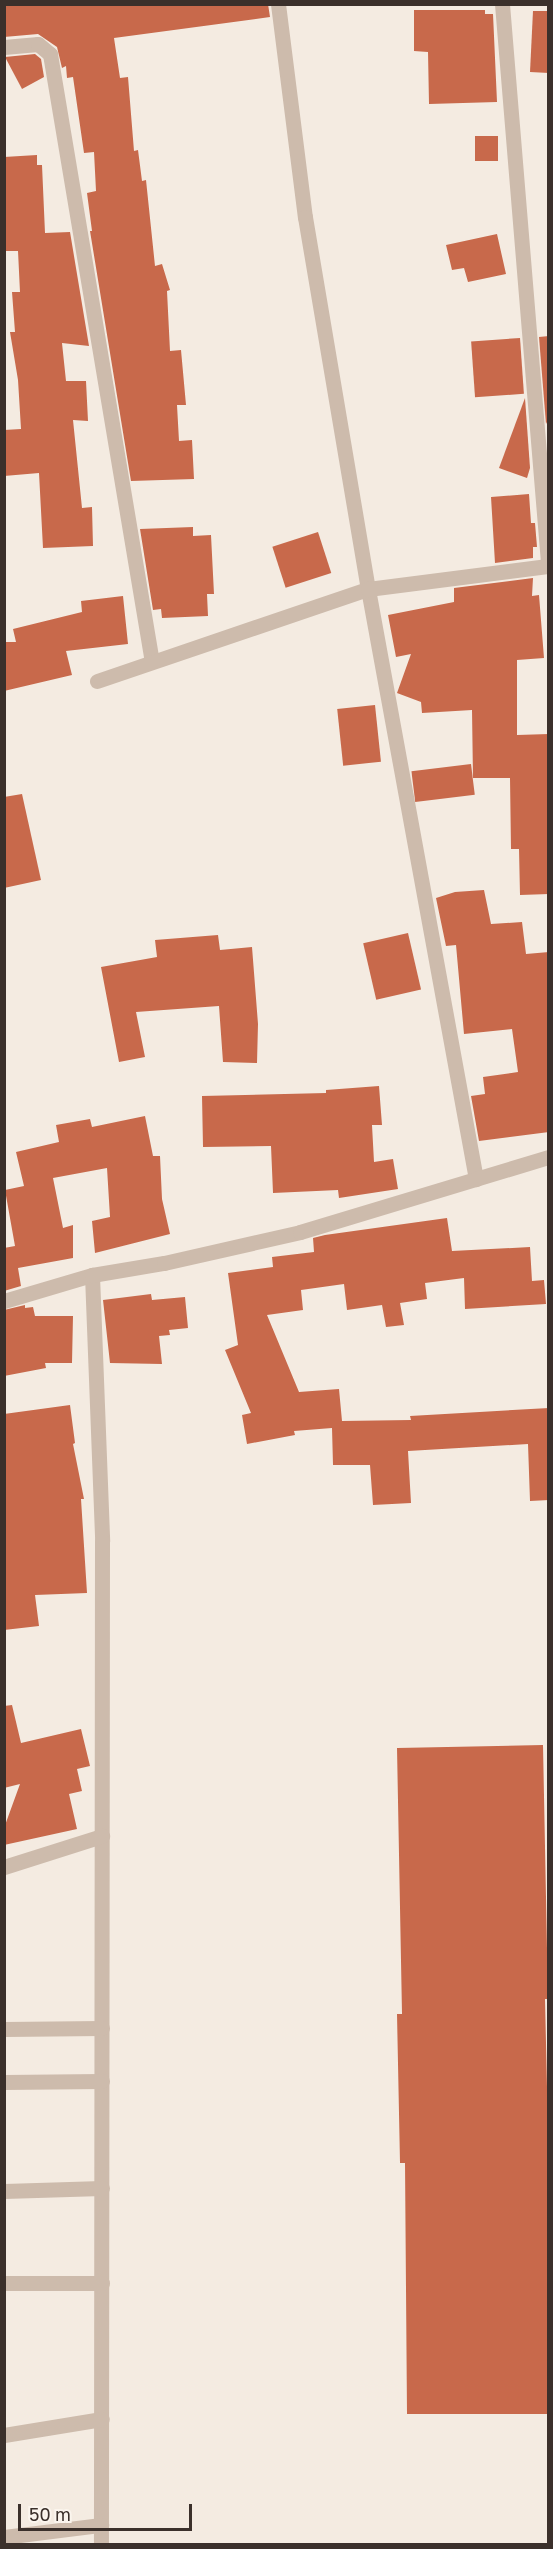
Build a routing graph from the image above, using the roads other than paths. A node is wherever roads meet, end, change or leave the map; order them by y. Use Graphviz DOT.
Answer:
graph roads {
  1 [pos="278,4"];
  2 [pos="501,4"];
  3 [pos="4,47"];
  4 [pos="549,564"];
  5 [pos="368,589"];
  6 [pos="152,662"];
  7 [pos="97,681"];
  8 [pos="549,1157"];
  9 [pos="476,1179"];
  10 [pos="92,1275"];
  11 [pos="4,1301"];
  12 [pos="102,1836"];
  13 [pos="4,1867"];
  14 [pos="102,2028"];
  15 [pos="4,2029"];
  16 [pos="102,2081"];
  17 [pos="4,2082"];
  18 [pos="102,2188"];
  19 [pos="4,2191"];
  20 [pos="4,2283"];
  21 [pos="102,2283"];
  22 [pos="102,2420"];
  23 [pos="4,2435"];
  24 [pos="101,2525"];
  25 [pos="4,2536"];
  26 [pos="101,2544"];
  1 -- 5 [label="street"];
  2 -- 4 [label="street"];
  3 -- 6 [label="street"];
  4 -- 5 [label="street"];
  5 -- 6 [label="street"];
  5 -- 9 [label="street"];
  6 -- 7 [label="street"];
  8 -- 9 [label="street"];
  9 -- 10 [label="street"];
  10 -- 11 [label="street"];
  10 -- 12 [label="street"];
  12 -- 13 [label="street"];
  12 -- 14 [label="street"];
  14 -- 15 [label="street"];
  14 -- 16 [label="street"];
  16 -- 17 [label="street"];
  16 -- 18 [label="street"];
  18 -- 19 [label="street"];
  18 -- 21 [label="street"];
  20 -- 21 [label="street"];
  21 -- 22 [label="street"];
  22 -- 23 [label="street"];
  22 -- 24 [label="street"];
  24 -- 25 [label="street"];
  24 -- 26 [label="street"];
}
